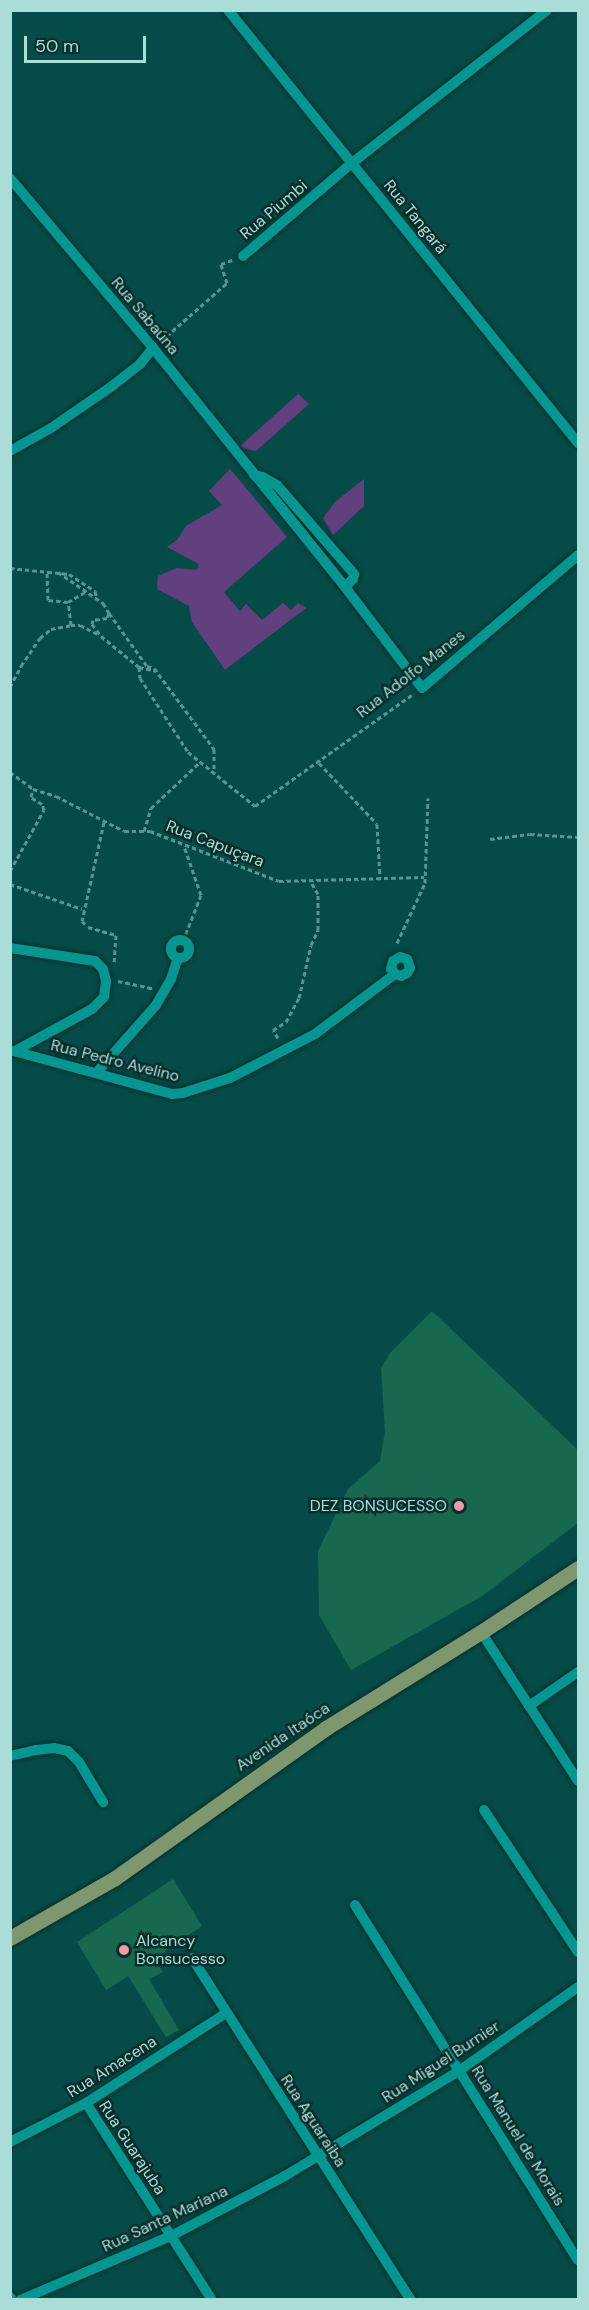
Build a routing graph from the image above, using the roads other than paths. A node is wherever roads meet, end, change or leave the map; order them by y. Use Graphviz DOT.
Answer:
graph roads {
  1 [pos="228,10"];
  2 [pos="547,10"];
  3 [pos="352,163"];
  4 [pos="10,178"];
  5 [pos="243,255"];
  6 [pos="153,348"];
  7 [pos="579,443"];
  8 [pos="10,451"];
  9 [pos="579,555"];
  10 [pos="422,688"];
  11 [pos="183,941"];
  12 [pos="10,948"];
  13 [pos="395,974"];
  14 [pos="13,1050"];
  15 [pos="97,1072"];
  16 [pos="579,1568"];
  17 [pos="482,1632"];
  18 [pos="579,1672"];
  19 [pos="529,1706"];
  20 [pos="10,1756"];
  21 [pos="579,1780"];
  22 [pos="103,1802"];
  23 [pos="484,1810"];
  24 [pos="355,1905"];
  25 [pos="10,1938"];
  26 [pos="579,1952"];
  27 [pos="192,1959"];
  28 [pos="579,1987"];
  29 [pos="226,2013"];
  30 [pos="459,2071"];
  31 [pos="86,2103"];
  32 [pos="10,2142"];
  33 [pos="318,2156"];
  34 [pos="171,2236"];
  35 [pos="579,2260"];
  36 [pos="20,2300"];
  37 [pos="212,2300"];
  38 [pos="411,2300"];
  1 -- 3 [label="street, Rua Tangará"];
  2 -- 3 [label="street, Rua Piumbi"];
  3 -- 5 [label="street, Rua Piumbi"];
  3 -- 7 [label="street, Rua Tangará"];
  4 -- 6 [label="street, Rua Sabaúna"];
  6 -- 8 [label="street"];
  6 -- 10 [label="street, Rua Sabaúna"];
  9 -- 10 [label="street, Rua Adolfo Manes"];
  11 -- 15 [label="street"];
  12 -- 14 [label="street"];
  13 -- 13 [label="street, Rua Pedro Avelino"];
  13 -- 15 [label="street, Rua Pedro Avelino"];
  14 -- 15 [label="street, Rua Pedro Avelino"];
  16 -- 17 [label="main road, Avenida Itaóca"];
  17 -- 19 [label="street"];
  17 -- 25 [label="main road, Avenida Itaóca"];
  18 -- 19 [label="street"];
  19 -- 21 [label="street"];
  20 -- 22 [label="street"];
  23 -- 26 [label="street"];
  24 -- 30 [label="street, Rua Manuel de Morais"];
  27 -- 29 [label="street, Rua Aguaraiba"];
  28 -- 30 [label="street, Rua Miguel Burnier"];
  29 -- 31 [label="street, Rua Amacena"];
  29 -- 33 [label="street, Rua Aguaraiba"];
  30 -- 33 [label="street, Rua Miguel Burnier"];
  30 -- 35 [label="street, Rua Manuel de Morais"];
  31 -- 32 [label="street, Rua Amacena"];
  31 -- 34 [label="street, Rua Guarajuba"];
  33 -- 34 [label="street, Rua Santa Mariana"];
  33 -- 38 [label="street, Rua Aguaraiba"];
  34 -- 36 [label="street, Rua Santa Mariana"];
  34 -- 37 [label="street, Rua Guarajuba"];
}
